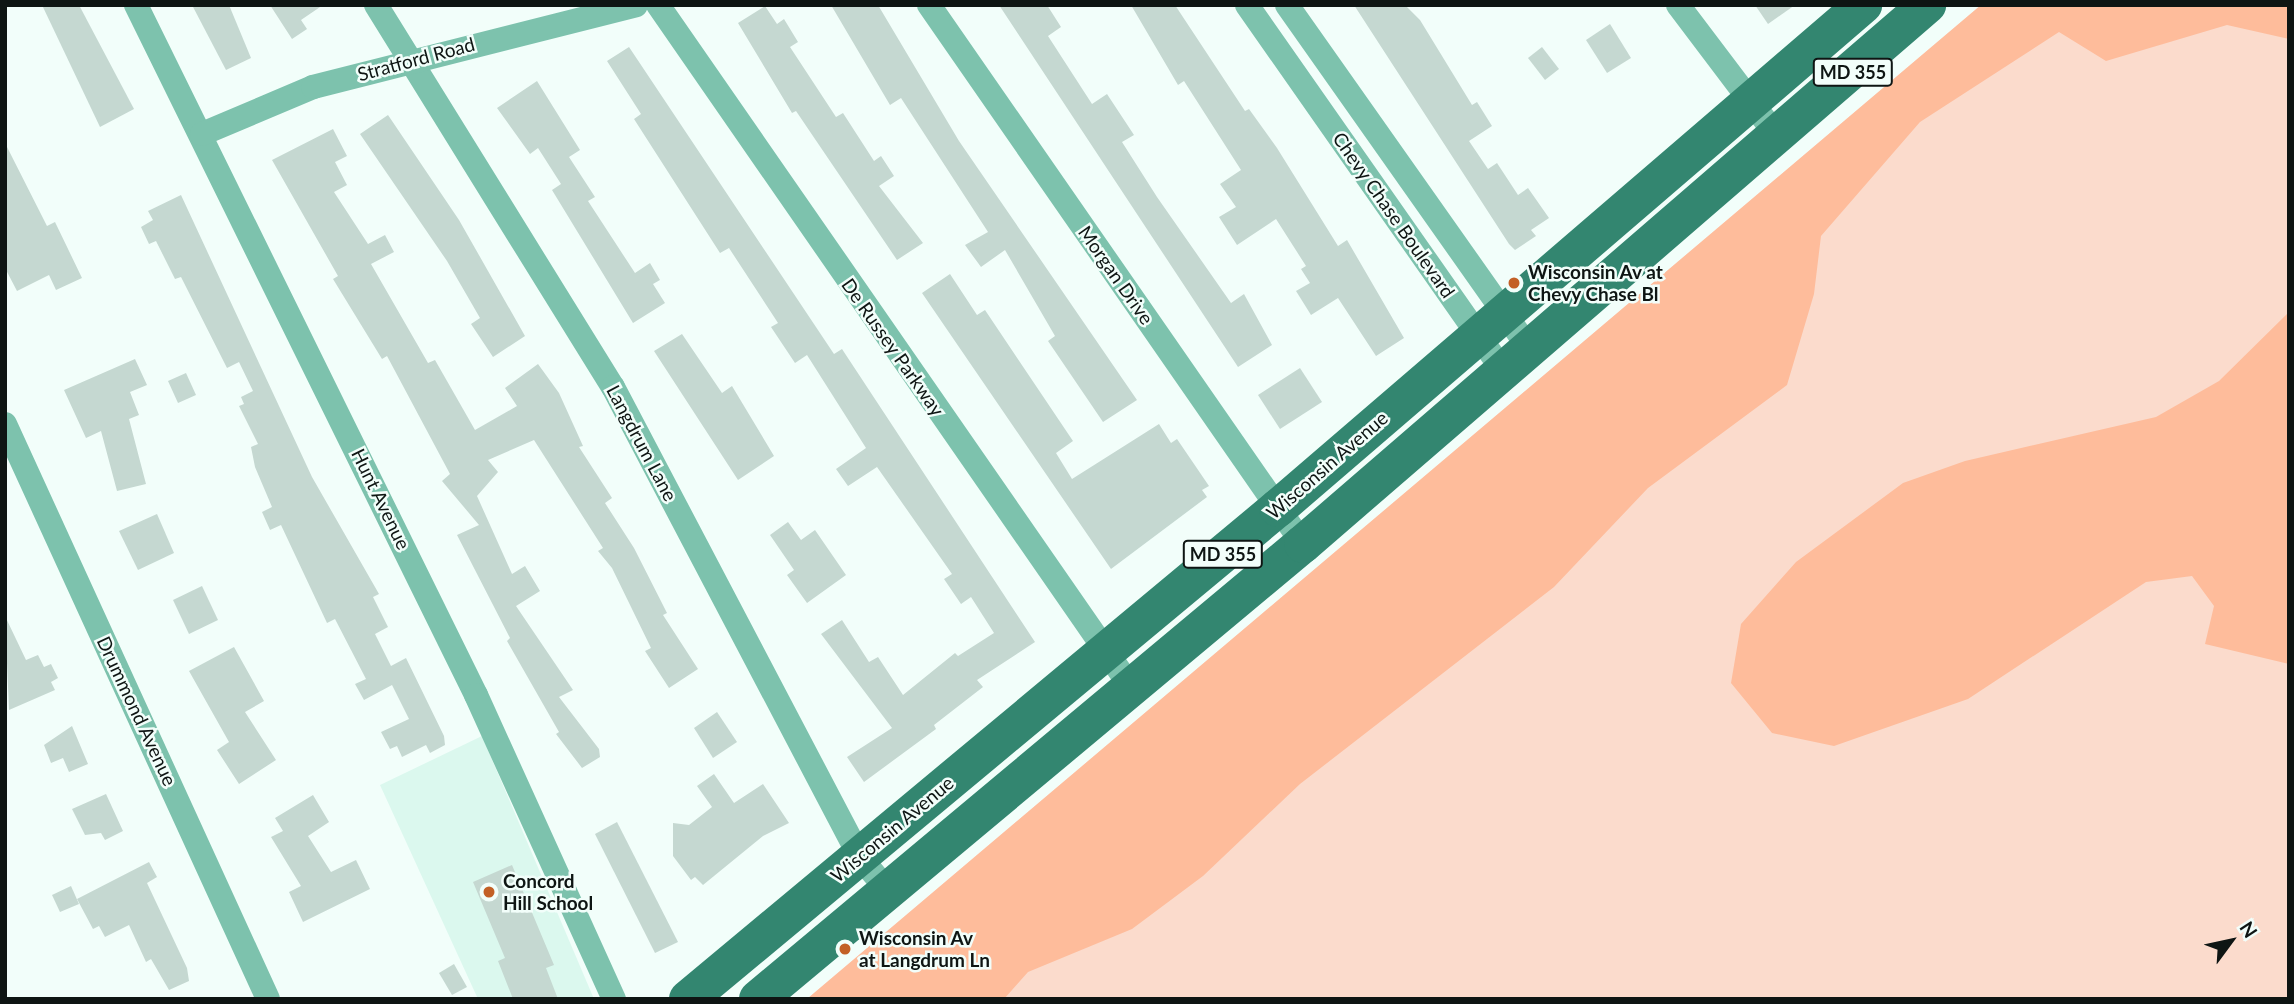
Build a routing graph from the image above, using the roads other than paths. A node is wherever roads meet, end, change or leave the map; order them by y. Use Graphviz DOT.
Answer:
graph roads {
  1 [pos="136,5"];
  2 [pos="376,5"];
  3 [pos="636,5"];
  4 [pos="658,5"];
  5 [pos="929,5"];
  6 [pos="1247,5"];
  7 [pos="1286,5"];
  8 [pos="1678,5"];
  9 [pos="1863,5"];
  10 [pos="1927,5"];
  11 [pos="1311,41"];
  12 [pos="410,59"];
  13 [pos="1284,59"];
  14 [pos="1752,102"];
  15 [pos="202,134"];
  16 [pos="1778,137"];
  17 [pos="1491,324"];
  18 [pos="1517,360"];
  19 [pos="5,424"];
  20 [pos="1278,508"];
  21 [pos="1303,544"];
  22 [pos="1104,651"];
  23 [pos="1131,687"];
  24 [pos="860,857"];
  25 [pos="888,891"];
  26 [pos="268,999"];
  27 [pos="614,999"];
  28 [pos="688,999"];
  29 [pos="758,999"];
  1 -- 15 [label="street, Hunt Avenue"];
  2 -- 12 [label="street, Langdrum Lane"];
  3 -- 12 [label="street, Stratford Road"];
  4 -- 22 [label="street, De Russey Parkway"];
  5 -- 20 [label="street, Morgan Drive"];
  6 -- 13 [label="street, Chevy Chase Boulevard"];
  7 -- 11 [label="street, Chevy Chase Boulevard"];
  8 -- 14 [label="street"];
  9 -- 14 [label="main road, Wisconsin Avenue / MD 355"];
  10 -- 16 [label="main road, MD 355"];
  11 -- 13 [label="street"];
  11 -- 17 [label="street, Chevy Chase Boulevard"];
  12 -- 15 [label="street, Stratford Road"];
  12 -- 24 [label="street, Langdrum Lane"];
  13 -- 17 [label="street, Chevy Chase Boulevard"];
  14 -- 16 [label="street"];
  14 -- 17 [label="main road, Wisconsin Avenue / MD 355"];
  15 -- 27 [label="street, Hunt Avenue"];
  16 -- 18 [label="main road, MD 355"];
  17 -- 18 [label="street, Chevy Chase Boulevard"];
  17 -- 18 [label="street, Chevy Chase Boulevard"];
  17 -- 20 [label="main road, Wisconsin Avenue / MD 355"];
  18 -- 21 [label="main road, MD 355"];
  19 -- 26 [label="street, Drummond Avenue"];
  20 -- 21 [label="street, Morgan Drive"];
  20 -- 22 [label="main road, Wisconsin Avenue / MD 355"];
  21 -- 23 [label="main road, MD 355"];
  22 -- 23 [label="street, De Russey Parkway"];
  22 -- 24 [label="main road, Wisconsin Avenue / MD 355"];
  23 -- 25 [label="main road, MD 355"];
  24 -- 25 [label="street, Langdrum Lane"];
  24 -- 28 [label="main road, Wisconsin Avenue / MD 355"];
  25 -- 29 [label="main road, MD 355"];
}
